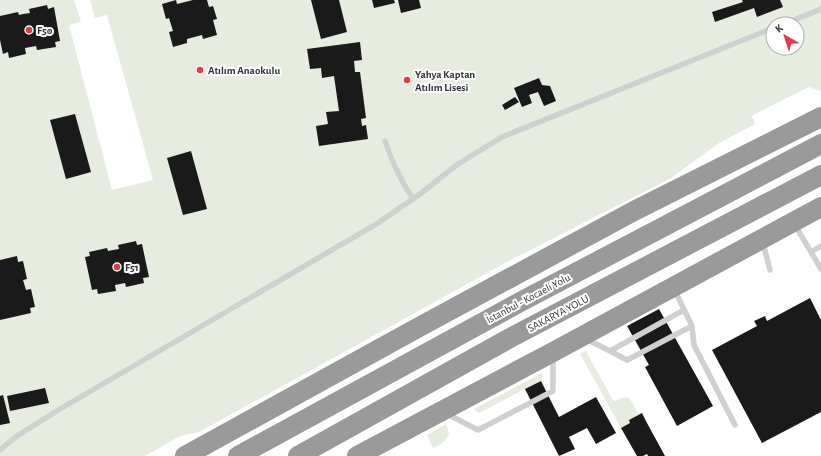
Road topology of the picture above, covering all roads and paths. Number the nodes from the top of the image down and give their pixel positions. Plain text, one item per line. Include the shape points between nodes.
1 (821, 9) edge
2 (804, 16) edge
3 (765, 31) edge
4 (821, 117) edge
5 (385, 141) dead end
6 (821, 144) edge
7 (821, 176) edge
8 (754, 179) junction
9 (413, 199) junction
10 (821, 208) edge
11 (794, 223) junction
12 (763, 240) junction
13 (821, 246) edge
14 (811, 252) junction
15 (821, 269) edge
16 (770, 270) dead end
17 (673, 287) junction
18 (478, 295) junction
19 (684, 310) junction
20 (692, 326) junction
21 (581, 337) junction
22 (610, 351) junction
23 (553, 352) junction
24 (394, 402) junction
25 (441, 411) junction
26 (735, 425) dead end
27 (0, 450) edge
28 (185, 456) edge
29 (238, 456) edge
30 (298, 456) edge
31 (318, 456) edge
32 (358, 456) edge

1 - 2 lane
3 - 9 lane via 502,138 458,164
4 - 18 highway via 634,211
5 - 9 lane via 390,158
6 - 8 highway, İstanbul - Kocaeli Yolu
7 - 24 highway, SAKARYA YOLU via 510,338
8 - 18 highway
8 - 29 highway, İstanbul - Kocaeli Yolu via 522,301
9 - 27 lane via 372,227 23,432
10 - 11 highway
11 - 12 highway
11 - 14 lane
12 - 16 lane
12 - 17 highway
13 - 14 lane
14 - 15 lane
17 - 19 lane
17 - 21 highway
18 - 28 highway
19 - 20 lane
19 - 22 lane
20 - 22 lane via 627,360
20 - 26 lane via 694,345
21 - 22 lane
21 - 23 highway
23 - 25 highway
23 - 25 lane via 553,391 506,416 478,430
24 - 30 highway, SAKARYA YOLU
24 - 31 highway
25 - 32 highway

